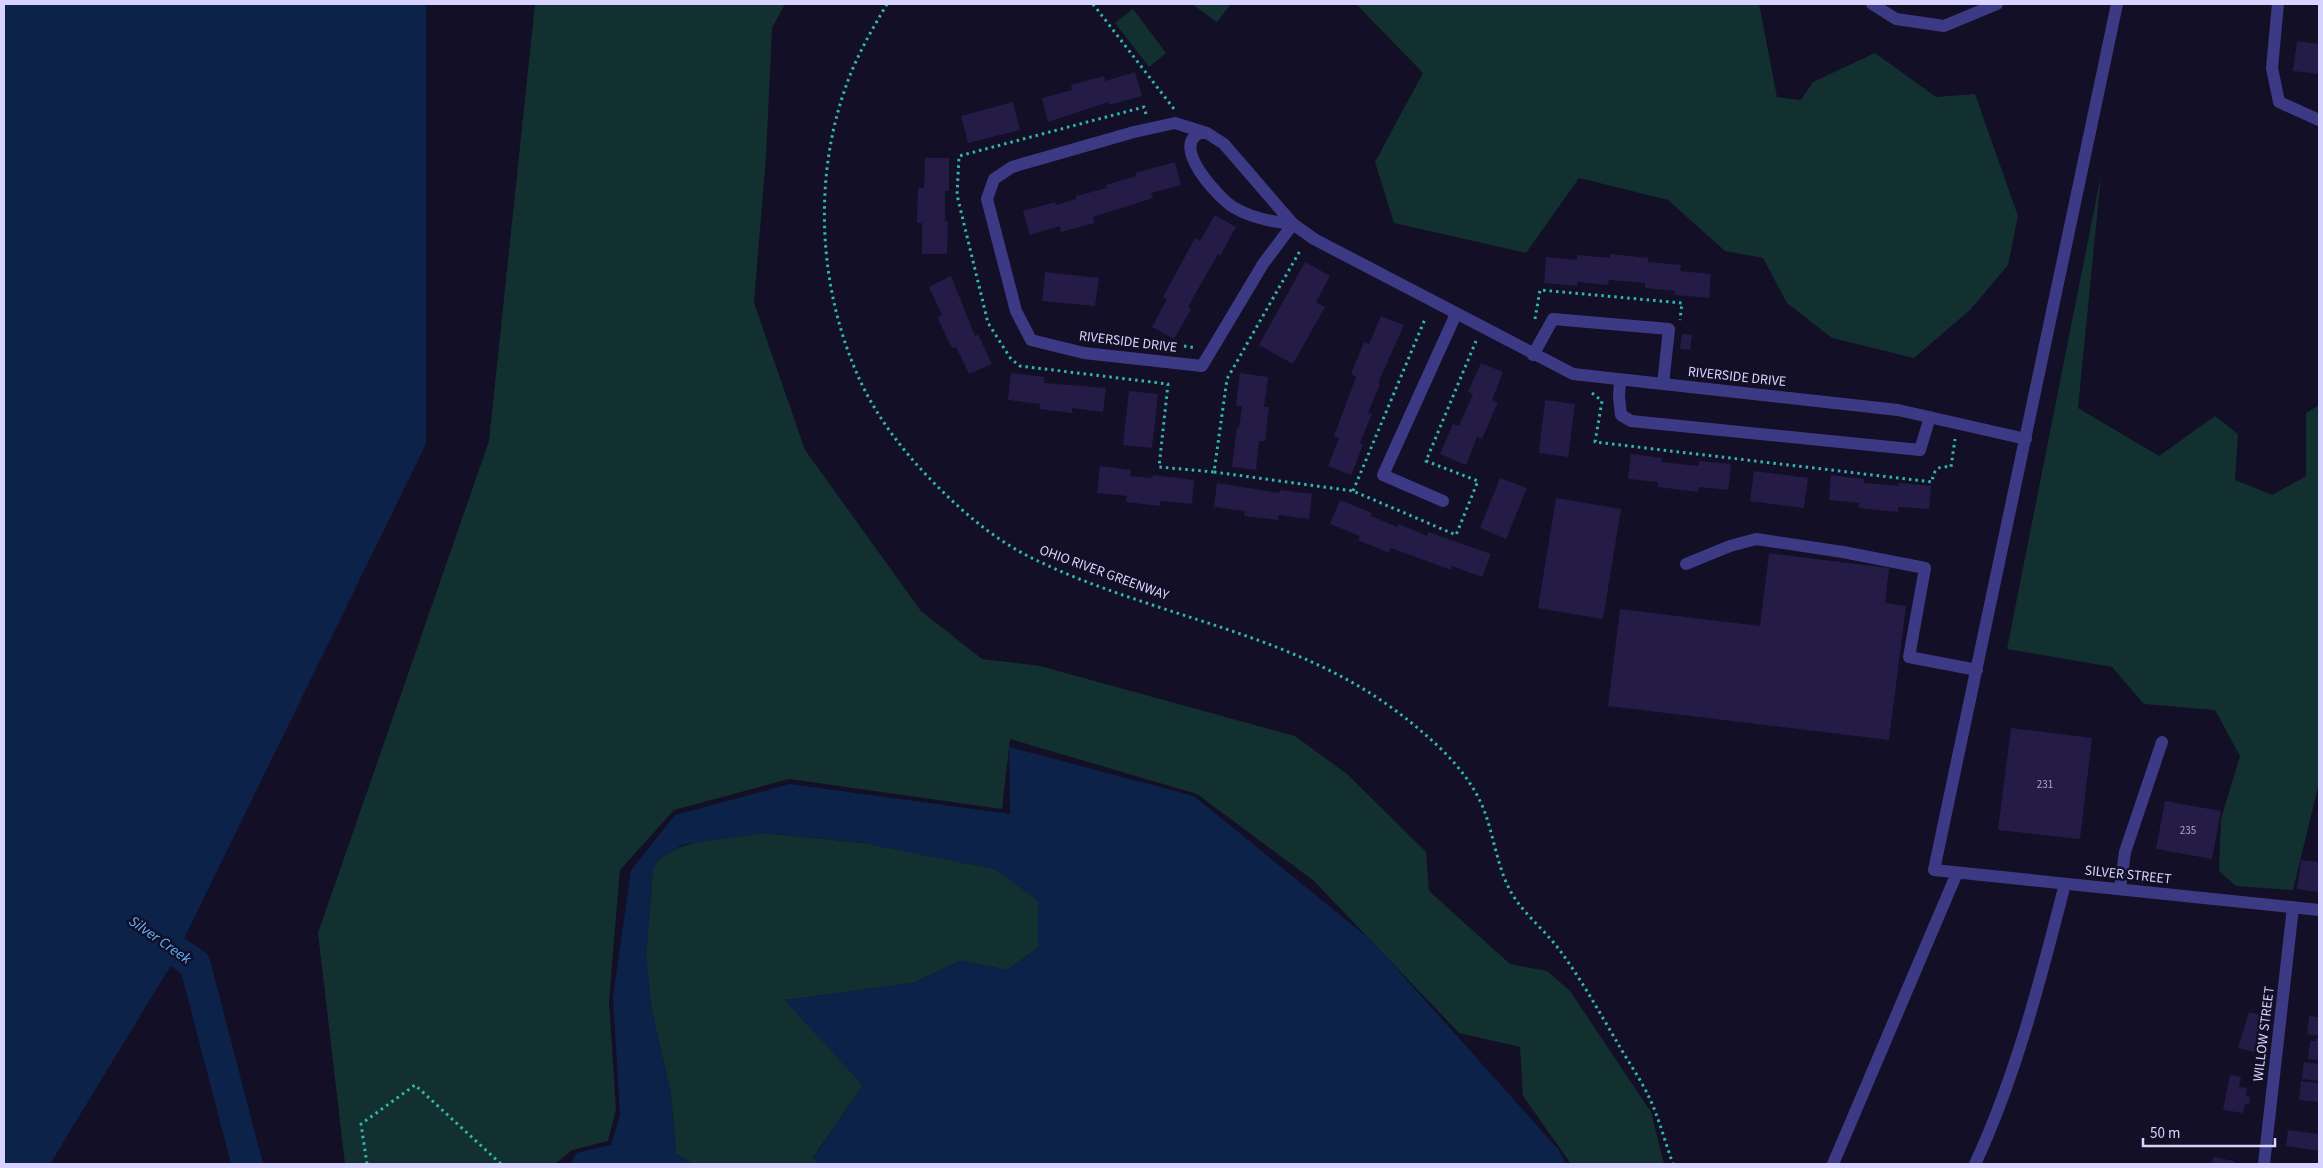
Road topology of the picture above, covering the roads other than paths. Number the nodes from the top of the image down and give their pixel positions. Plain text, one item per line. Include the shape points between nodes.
1 (1872, 4) edge
2 (1997, 4) edge
3 (2116, 4) edge
4 (2278, 4) edge
5 (2319, 120) edge
6 (1208, 133) junction
7 (1293, 224) junction
8 (1456, 314) junction
9 (1533, 354) junction
10 (1620, 380) junction
11 (1663, 384) junction
12 (1930, 417) junction
13 (2026, 439) junction
14 (1443, 501) dead end
15 (1686, 564) dead end
16 (1977, 670) junction
17 (2162, 742) dead end
18 (1957, 873) junction
19 (2065, 884) junction
20 (2120, 890) junction
21 (2294, 907) junction
22 (2319, 910) edge
23 (1834, 1164) edge
24 (1975, 1164) edge
25 (2264, 1164) edge

1 - 2 street via 1896,19 1944,26
3 - 13 street
4 - 5 street via 2272,68 2279,102
6 - 7 street via 1224,144
6 - 7 street via 1194,136 1190,149 1212,189 1246,214
6 - 7 street, RIVERSIDE DRIVE via 1175,124 1134,132 1012,167 994,179 987,199 1016,310 1031,340 1084,353 1202,366 1263,264
7 - 8 street, RIVERSIDE DRIVE
8 - 9 street, RIVERSIDE DRIVE
8 - 14 street via 1382,476
9 - 10 street, RIVERSIDE DRIVE via 1573,374
9 - 11 street via 1553,319 1669,329
10 - 11 street, RIVERSIDE DRIVE
10 - 12 street via 1621,415 1631,421 1920,450
11 - 12 street, RIVERSIDE DRIVE via 1898,410
12 - 13 street, RIVERSIDE DRIVE
13 - 16 street
15 - 16 street via 1756,539 1925,568 1909,657
16 - 18 street, SILVER STREET via 1934,870
17 - 20 street via 2125,852
18 - 19 street, SILVER STREET
18 - 23 street
19 - 20 street, SILVER STREET
19 - 24 street via 2038,989 1989,1133
20 - 21 street, SILVER STREET
21 - 22 street, SILVER STREET
21 - 25 street, WILLOW STREET

